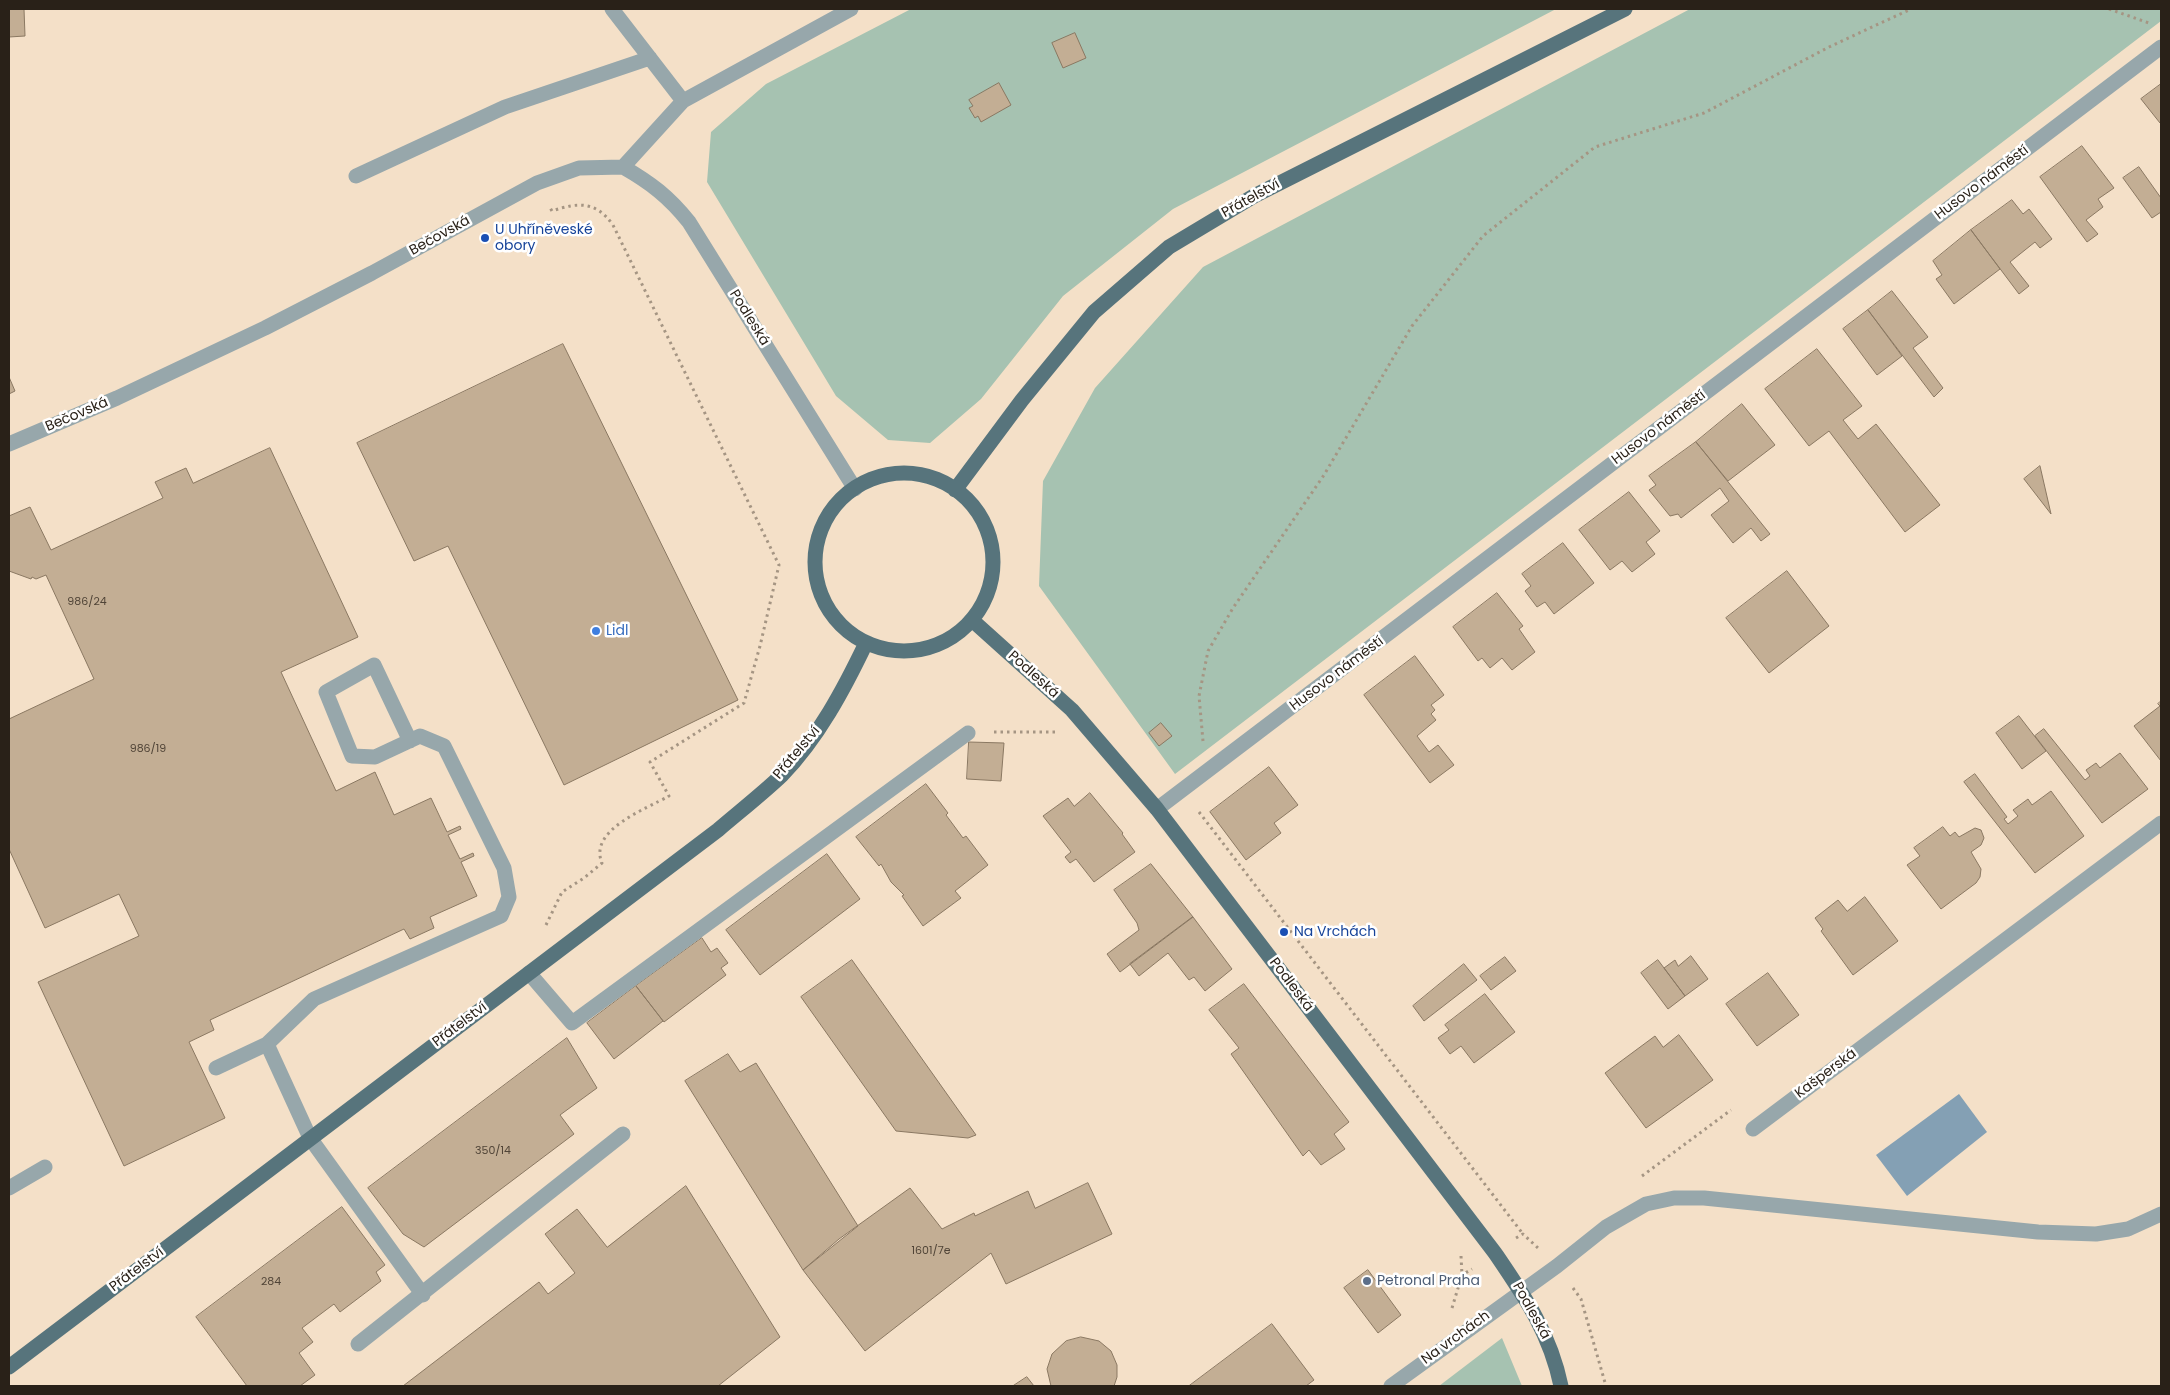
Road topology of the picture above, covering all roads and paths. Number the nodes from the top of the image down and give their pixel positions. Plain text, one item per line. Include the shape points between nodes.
1 (612, 9) edge
2 (851, 9) edge
3 (1625, 9) edge
4 (1911, 9) edge
5 (2109, 9) edge
6 (2152, 25) dead end
7 (2161, 47) edge
8 (650, 58) junction
9 (683, 101) junction
10 (623, 167) junction
11 (356, 176) dead end
12 (545, 199) dead end
13 (9, 444) edge
14 (855, 489) junction
15 (955, 490) junction
16 (972, 620) junction
17 (866, 643) junction
18 (968, 732) joint
19 (1061, 739) dead end
20 (410, 741) junction
21 (1205, 774) junction
22 (1184, 790) junction
23 (1157, 809) junction
24 (2161, 823) edge
25 (539, 930) dead end
26 (529, 973) junction
27 (267, 1044) junction
28 (216, 1068) dead end
29 (1753, 1129) joint
30 (623, 1134) dead end
31 (310, 1138) junction
32 (45, 1167) dead end
33 (1638, 1179) dead end
34 (9, 1188) edge
35 (2161, 1214) edge
36 (1523, 1234) junction
37 (1495, 1253) junction
38 (1557, 1266) junction
39 (1521, 1291) junction
40 (423, 1295) junction
41 (1450, 1314) dead end
42 (358, 1344) dead end
43 (9, 1367) edge
44 (1391, 1386) edge
45 (1561, 1386) edge
46 (1606, 1386) edge

1 - 8 street
2 - 9 street
3 - 15 main road, Přátelství via 1254,196 1169,248 1094,312 1022,400
4 - 21 path via 1704,113 1595,147 1482,236 1412,326 1324,475 1233,608 1208,651 1199,696
5 - 6 path
7 - 21 street, Husovo náměstí
8 - 9 street
8 - 11 street via 505,107
9 - 10 street
10 - 13 street, Bečovská via 579,168 538,183 265,328
10 - 14 street, Podleská via 673,202 689,222
12 - 25 path via 552,211 566,206 588,205 604,212 613,225 779,565 744,703 650,762 669,796 616,825 605,835 599,846 602,863 562,892 546,924
14 - 15 main road via 872,479 894,474 918,474
14 - 17 main road via 835,506 824,526 816,548 816,570 821,593 831,613
15 - 16 main road via 976,510 988,531 993,554 992,578 985,600
16 - 17 main road via 954,636 934,646 911,651 888,650
16 - 23 main road, Podleská via 1072,710
17 - 26 main road, Přátelství via 849,680 820,728 782,774 718,830
18 - 19 path via 1055,732
18 - 26 street via 572,1023
20 - 20 street via 376,757 352,756 326,692 374,665
20 - 27 street via 420,736 444,746 504,868 509,897 501,916 314,999
21 - 22 street, Husovo náměstí
22 - 23 street, Husovo náměstí
22 - 36 path
23 - 37 main road, Podleská
24 - 29 street, Kašperská
26 - 31 main road, Přátelství
27 - 28 street
27 - 31 street
29 - 33 path via 1737,1107
30 - 40 street
31 - 40 street
31 - 43 main road, Přátelství
32 - 34 street
35 - 38 street via 2128,1229 2096,1234 2038,1232 1704,1198 1674,1198 1646,1204 1606,1227
36 - 37 path
36 - 38 path
37 - 39 main road, Podleská
37 - 41 path via 1462,1275
38 - 39 street
38 - 46 path via 1581,1299
39 - 44 street, Na vrchách
39 - 45 main road, Podleská via 1542,1328 1557,1365
40 - 42 street

